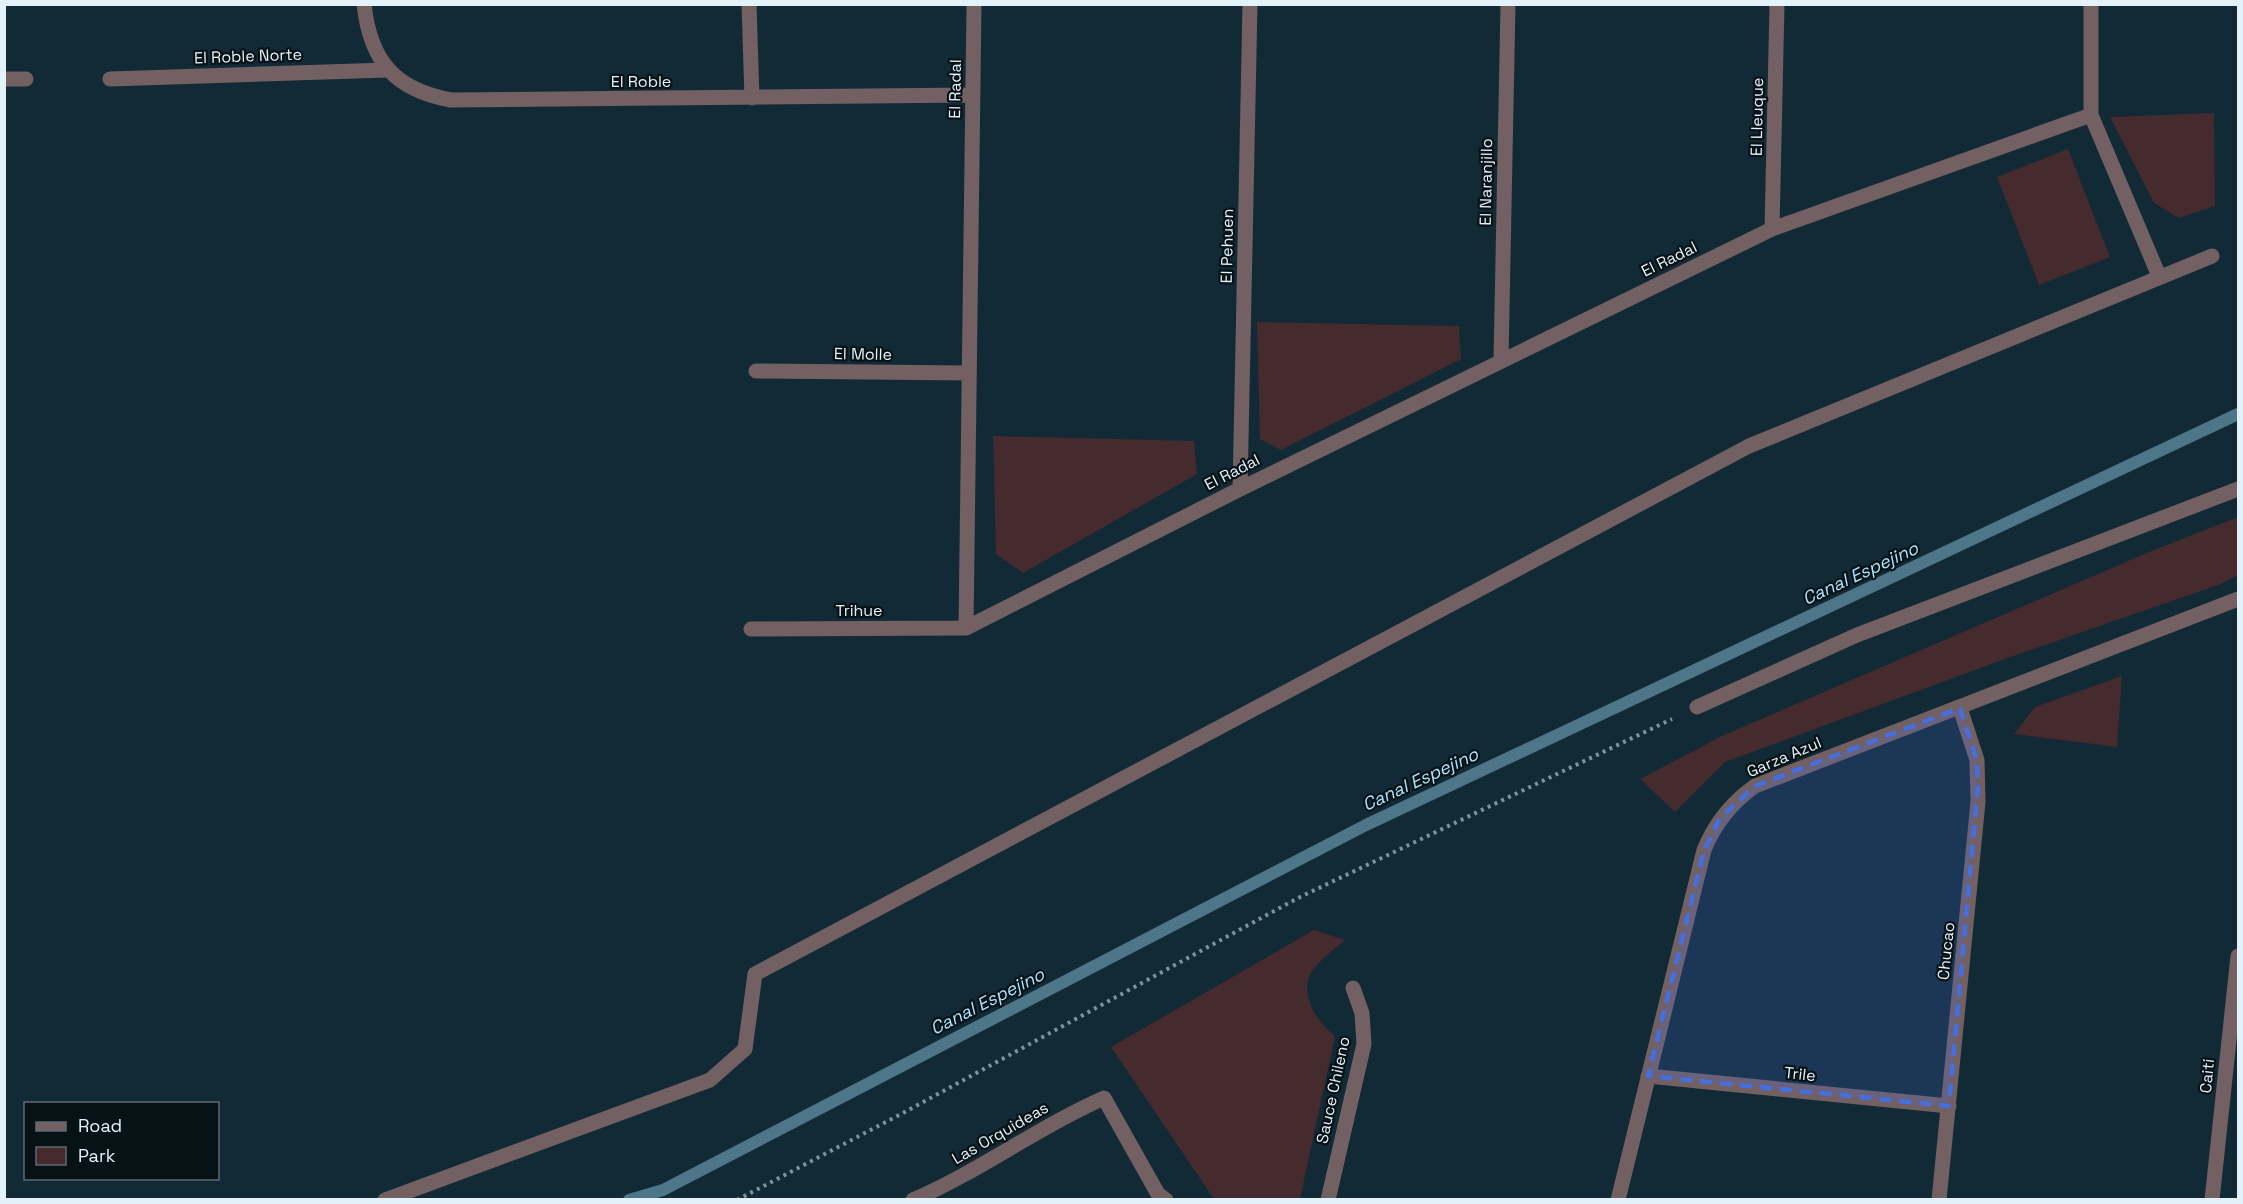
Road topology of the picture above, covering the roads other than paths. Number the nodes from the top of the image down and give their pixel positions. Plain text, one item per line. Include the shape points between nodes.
1 (363, 4) edge
2 (748, 4) edge
3 (974, 4) edge
4 (1251, 4) edge
5 (1508, 4) edge
6 (1777, 4) edge
7 (2091, 4) edge
8 (388, 70) junction
9 (4, 79) edge
10 (26, 79) dead end
11 (110, 79) dead end
12 (973, 95) junction
13 (752, 98) junction
14 (2091, 115) junction
15 (1772, 230) junction
16 (2212, 256) dead end
17 (2159, 276) junction
18 (1501, 360) junction
19 (756, 371) dead end
20 (969, 373) junction
21 (1240, 489) junction
22 (2238, 489) edge
23 (2238, 598) edge
24 (966, 628) junction
25 (751, 629) dead end
26 (1697, 707) road end
27 (1960, 708) junction
28 (2238, 956) edge
29 (1353, 988) dead end
30 (1648, 1077) junction
31 (1949, 1106) junction
32 (385, 1200) edge
33 (914, 1200) edge
34 (1166, 1200) edge
35 (1328, 1200) edge
36 (1618, 1200) edge
37 (1939, 1200) edge
38 (2212, 1200) edge

1 - 8 street, El Roble via 370,41
2 - 13 street
3 - 12 street, El Radal
4 - 21 street, El Pehuen
5 - 18 street, El Naranjillo
6 - 15 street, El Lleuque
7 - 14 street
8 - 11 street, El Roble Norte
8 - 13 street, El Roble via 427,96 451,100
9 - 10 street
12 - 13 street, El Roble
12 - 20 street, El Radal
14 - 15 street, El Radal
14 - 17 street
15 - 18 street, El Radal
16 - 17 street
17 - 32 street via 1749,446 755,974 745,1049 710,1080
18 - 21 street, El Radal
19 - 20 street, El Molle
20 - 24 street, El Radal
21 - 24 street, El Radal
22 - 26 street via 1857,635
23 - 27 street, Garza Azul
24 - 25 street, Trihue
27 - 30 street, Garza Azul via 1755,786 1731,805 1704,850
27 - 31 street, Chucao via 1977,760 1978,786
28 - 38 street, Caiti
29 - 35 street, Sauce Chileno via 1362,1013 1364,1044
30 - 31 street, Trile
30 - 36 street, Garza Azul
31 - 37 street, Chucao
33 - 34 street, Las Orquideas via 1104,1098 1158,1194

